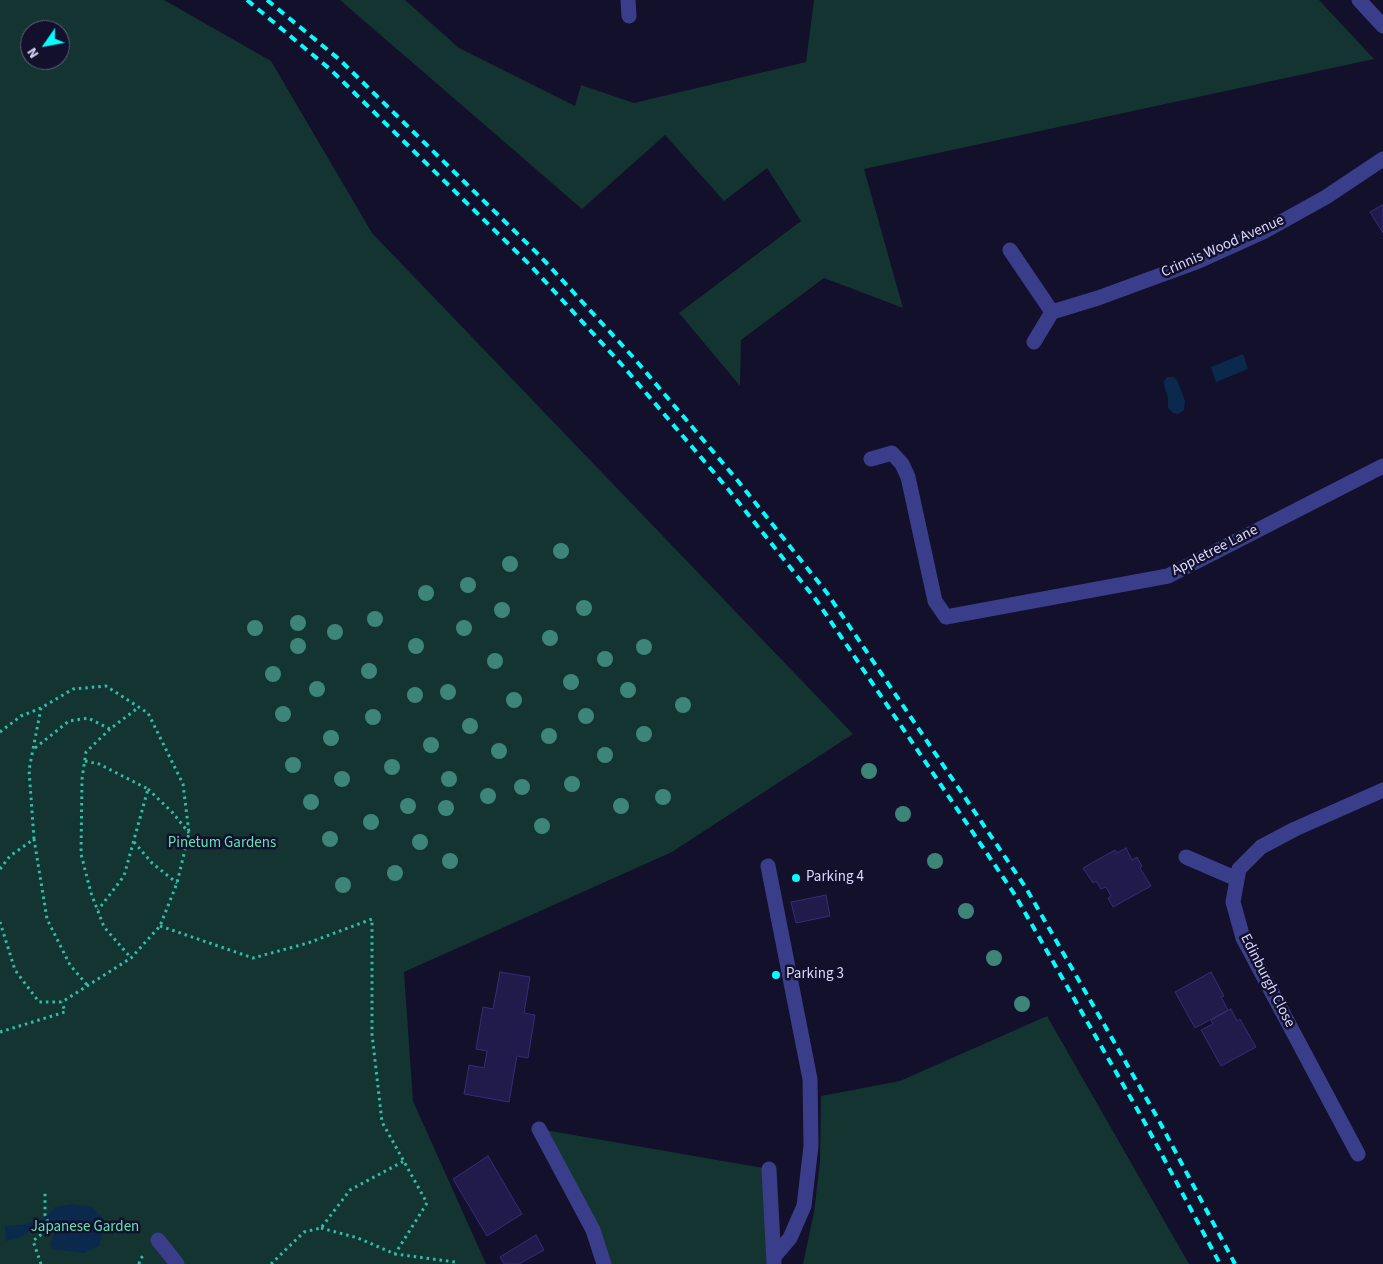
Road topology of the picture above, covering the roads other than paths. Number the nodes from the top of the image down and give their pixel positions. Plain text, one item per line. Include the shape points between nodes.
1 (628, 0) edge
2 (1358, 0) edge
3 (628, 16) dead end
4 (1383, 26) edge
5 (1383, 159) edge
6 (1010, 250) dead end
7 (1052, 312) junction
8 (1034, 342) dead end
9 (871, 459) dead end
10 (1383, 466) edge
11 (1383, 790) edge
12 (1186, 857) dead end
13 (768, 866) dead end
14 (1237, 878) junction
15 (539, 1129) dead end
16 (1358, 1154) dead end
17 (770, 1169) dead end
18 (158, 1240) dead end
19 (774, 1260) edge
20 (177, 1264) edge
21 (604, 1264) edge

1 - 3 street
2 - 4 street
5 - 7 street, Crinnis Wood Avenue via 1326,197 1263,232 1198,261
6 - 7 street
7 - 8 street
9 - 10 street, Appletree Lane via 892,452 902,464 908,477 935,601 946,617 1168,576
11 - 14 street, Edinburgh Close via 1261,847 1239,869
12 - 14 street
13 - 19 street via 810,1079 811,1146 804,1206 790,1238
14 - 16 street, Edinburgh Close via 1233,902 1243,938
15 - 21 street via 593,1230
17 - 19 street
18 - 20 street

